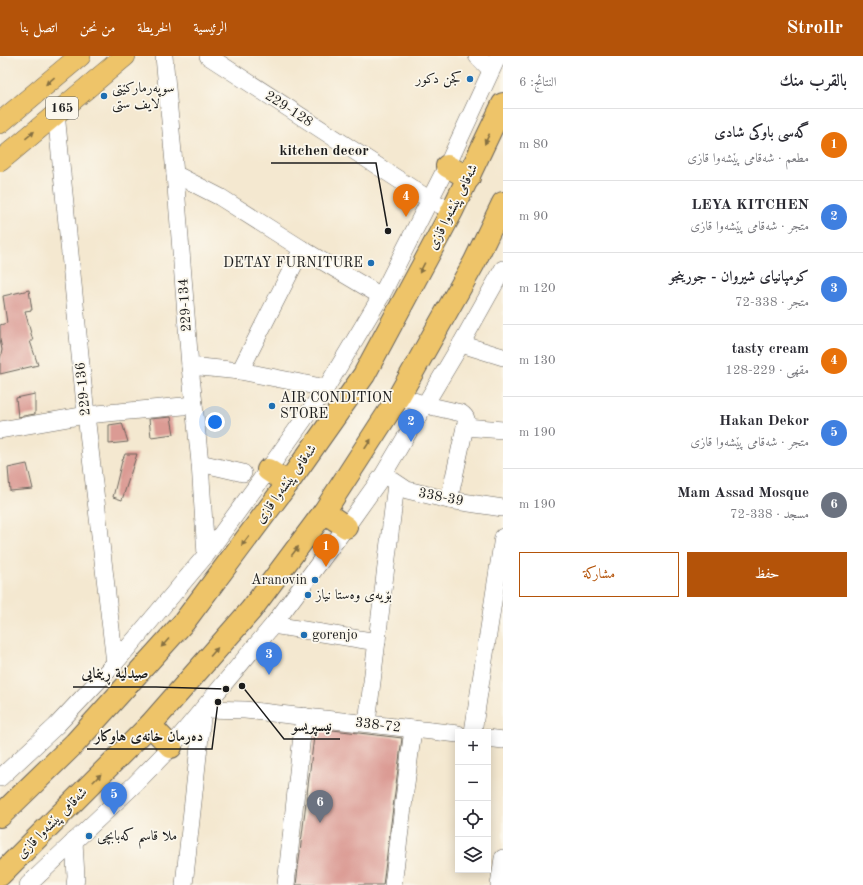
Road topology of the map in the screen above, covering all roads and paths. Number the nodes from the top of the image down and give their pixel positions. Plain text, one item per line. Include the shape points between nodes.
1 (80, 56) edge
2 (125, 56) edge
3 (164, 56) edge
4 (208, 56) edge
5 (477, 56) edge
6 (495, 63) edge
7 (503, 104) edge
8 (56, 113) junction
9 (0, 123) edge
10 (0, 160) edge
11 (447, 166) junction
12 (175, 174) junction
13 (469, 178) junction
14 (430, 200) junction
15 (452, 212) junction
16 (501, 213) edge
17 (302, 249) junction
18 (503, 269) edge
19 (381, 296) junction
20 (461, 344) junction
21 (503, 357) edge
22 (190, 366) junction
23 (240, 371) junction
24 (326, 388) junction
25 (399, 396) junction
26 (194, 405) junction
27 (426, 405) junction
28 (86, 415) junction
29 (465, 427) junction
30 (0, 430) edge
31 (503, 430) edge
32 (200, 463) junction
33 (268, 470) junction
34 (243, 473) dead end
35 (390, 479) junction
36 (288, 483) junction
37 (449, 500) junction
38 (503, 508) edge
39 (324, 512) junction
40 (346, 527) junction
41 (503, 537) edge
42 (206, 555) junction
43 (498, 612) edge
44 (273, 625) junction
45 (377, 642) junction
46 (115, 664) junction
47 (203, 709) junction
48 (304, 716) junction
49 (367, 723) junction
50 (150, 725) junction
51 (413, 729) junction
52 (474, 729) edge
53 (455, 734) edge
54 (491, 738) edge
55 (503, 740) edge
56 (171, 747) junction
57 (0, 778) edge
58 (0, 816) edge
59 (74, 841) junction
60 (503, 858) edge
61 (0, 875) edge
62 (28, 885) edge
63 (75, 885) edge
64 (184, 885) edge
65 (286, 885) edge
66 (393, 885) edge
67 (499, 885) edge

1 -> 9 main road, 165
2 - 8 main road, 165
3 - 12 street, 229-134
4 - 14 street, 229-128
5 - 6 street
6 - 11 street
7 -> 13 highway, شەقامی پێشەوا قازی
10 -> 8 main road, 165
8 - 28 street, 229-136
11 - 13 highway
11 - 14 street
12 - 17 street via 220,197
12 - 22 street, 229-134
13 - 15 highway, شەقامی پێشەوا قازی
14 - 15 street, 229-128
14 - 19 street
15 -> 36 highway, شەقامی پێشەوا قازی via 364,376
16 - 25 highway, شەقامی پێشەوا قازی
17 - 19 street
17 - 23 street
18 - 20 street
19 - 24 street
20 - 21 street
20 - 27 street
22 - 23 street
22 - 26 street, 229-134
23 - 24 street
24 - 33 street
25 - 27 street
39 -> 25 highway, شەقامی پێشەوا قازی
26 - 28 street
26 - 32 street, 229-134
27 - 29 street via 461,413 465,416
27 - 35 street
28 - 30 street
28 - 46 street, 229-136
29 - 31 street
29 - 37 street
32 - 34 street
32 - 42 street, 229-134
33 - 36 highway
33 - 42 street
35 - 37 street, 338-39 via 407,490
35 - 40 street
35 - 45 street
36 -> 58 highway, شەقامی پێشەوا قازی via 184,622 75,743
37 - 38 street, 338-39
39 - 40 highway
50 -> 39 highway, شەقامی پێشەوا قازی via 251,610
40 - 44 street
41 - 43 street
42 - 46 street
43 - 52 street
44 - 45 street
44 - 47 street
45 - 49 street
46 - 57 street via 56,726
47 - 48 street, 338-72
47 - 56 street
47 - 64 street
48 - 49 street, 338-72
48 - 65 street
49 - 51 street, 338-72
50 - 56 highway
61 -> 50 highway, شەقامی پێشەوا قازی
51 - 53 street, 338-72
51 - 66 street
54 - 55 street
56 - 59 street
59 - 62 street
59 - 63 street
60 - 67 street

